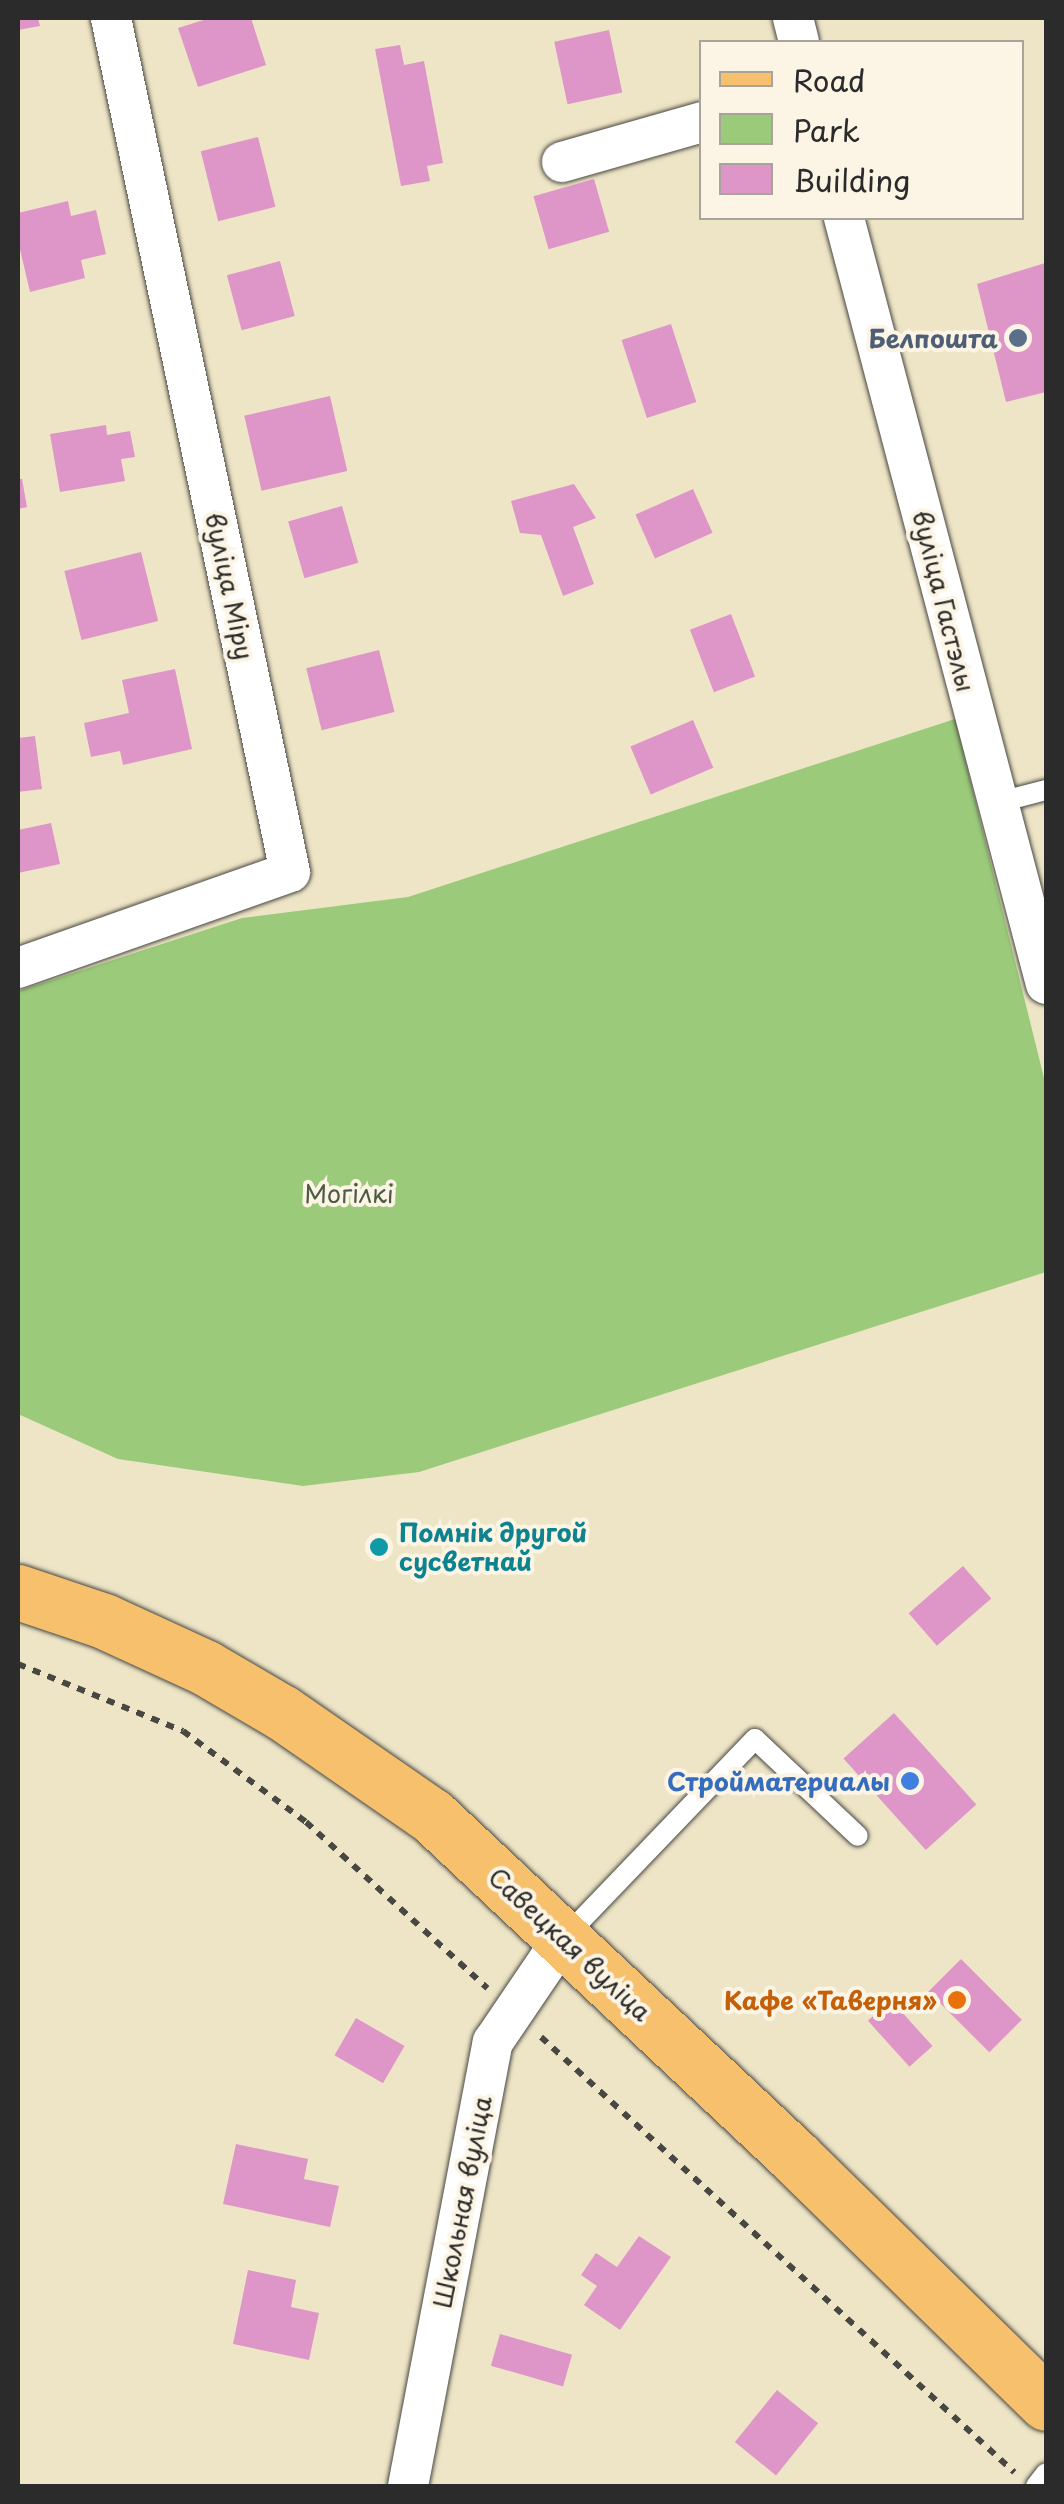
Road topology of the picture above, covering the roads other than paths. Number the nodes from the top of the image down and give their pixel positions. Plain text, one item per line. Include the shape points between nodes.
1 (111, 18) edge
2 (699, 123) edge
3 (562, 162) dead end
4 (845, 220) edge
5 (1046, 790) edge
6 (996, 803) junction
7 (18, 968) edge
8 (1046, 984) edge
9 (18, 1592) edge
10 (858, 1836) dead end
11 (564, 1937) junction
12 (1046, 2404) edge
13 (1046, 2472) edge
14 (408, 2486) edge
15 (1036, 2486) edge

1 - 7 street, вуліца Міру via 290,872
2 - 3 street
4 - 6 street, вуліца Гастэлы
5 - 6 lane
6 - 8 street, вуліца Гастэлы
9 - 11 main road, Савецкая вуліца via 104,1621 206,1668 283,1714 432,1816
10 - 11 lane via 755,1739
11 - 12 main road, Савецкая вуліца
11 - 14 street, Школьная вуліца via 493,2042
13 - 15 lane

